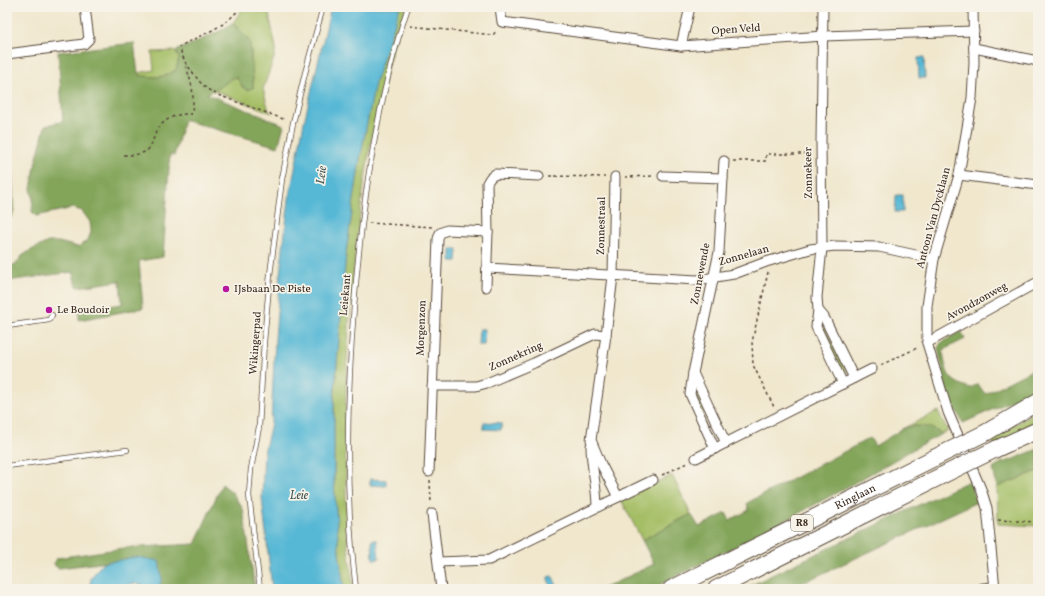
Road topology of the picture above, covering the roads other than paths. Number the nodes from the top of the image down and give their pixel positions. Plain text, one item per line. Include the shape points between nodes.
1 (85, 7) edge
2 (323, 7) edge
3 (408, 7) edge
4 (500, 7) edge
5 (690, 7) edge
6 (823, 7) edge
7 (973, 7) edge
8 (974, 31) junction
9 (823, 36) junction
10 (681, 46) junction
11 (974, 48) junction
12 (7, 54) edge
13 (1038, 61) edge
14 (724, 161) road end
15 (958, 175) junction
16 (539, 176) road end
17 (663, 176) road end
18 (615, 177) road end
19 (723, 178) junction
20 (1038, 185) edge
21 (488, 232) junction
22 (822, 248) junction
23 (934, 259) junction
24 (487, 268) junction
25 (613, 276) junction
26 (713, 277) junction
27 (1038, 282) edge
28 (486, 287) dead end
29 (818, 310) junction
30 (52, 316) dead end
31 (7, 326) edge
32 (606, 335) junction
33 (927, 343) junction
34 (872, 369) road end
35 (693, 373) junction
36 (854, 378) junction
37 (843, 384) junction
38 (432, 386) junction
39 (1038, 402) edge
40 (1038, 406) edge
41 (1038, 429) edge
42 (988, 432) junction
43 (591, 440) junction
44 (727, 443) junction
45 (715, 449) junction
46 (127, 450) dead end
47 (696, 458) road end
48 (7, 466) edge
49 (429, 472) road end
50 (653, 480) road end
51 (618, 497) junction
52 (597, 507) junction
53 (432, 514) road end
54 (438, 562) junction
55 (994, 588) edge
56 (260, 589) edge
57 (356, 589) edge
58 (442, 589) edge
59 (671, 589) edge
60 (716, 589) edge
61 (980, 589) edge

1 - 12 street via 89,39 84,44
2 - 56 lane, Wikingerpad via 293,123 274,234 259,427 249,495
3 - 57 lane, Leiekant via 391,64 369,169 350,349 347,428 350,520
4 - 10 street, Open Veld via 502,22
5 - 10 street
6 - 9 street, Zonnekeer
7 - 8 street, Antoon Van Dycklaan
8 - 9 street, Open Veld
8 - 11 street, Antoon Van Dycklaan
9 - 10 street, Open Veld
9 - 22 street, Zonnekeer
11 - 13 street
11 - 15 street, Antoon Van Dycklaan via 972,98
14 - 19 street, Zonnewende
15 - 20 street
15 - 23 street, Antoon Van Dycklaan
16 - 21 street via 495,174 490,178 487,183
17 - 19 street
18 - 25 street, Zonnestraal
19 - 26 street, Zonnewende via 718,252
21 - 24 street
21 - 38 street, Morgenzon via 447,230 440,233
22 - 23 street, Zonnelaan via 879,247
22 - 26 street, Zonnelaan via 810,249 734,274
22 - 29 street, Zonnekeer
23 - 33 street, Antoon Van Dycklaan via 927,306
24 - 25 street, Zonnelaan
24 - 28 street
25 - 26 street, Zonnelaan via 697,280
25 - 32 street
26 - 35 street, Zonnewende
27 - 33 street, Avondzonweg
29 - 36 street via 824,317
29 - 37 street, Zonnekeer via 816,327
30 - 31 lane via 49,320
32 - 38 street, Zonnekring via 595,334 487,383 476,386
32 - 43 street
33 - 55 street, Antoon Van Dycklaan via 948,412 987,508
34 - 36 street
35 - 44 street
35 - 45 street, Zonnewende via 690,394
36 - 37 street
37 - 44 street
38 - 49 street, Morgenzon
39 - 42 highway, Ringlaan / R8
40 - 42 lane
41 - 60 highway, Ringlaan / R8, bridge
42 - 59 highway, Ringlaan / R8, bridge
43 - 51 street
43 - 52 street
44 - 45 street
45 - 47 street
46 - 48 lane
50 - 51 street
51 - 52 street
52 - 54 street via 489,560
53 - 54 street
54 - 58 street
55 - 61 street

